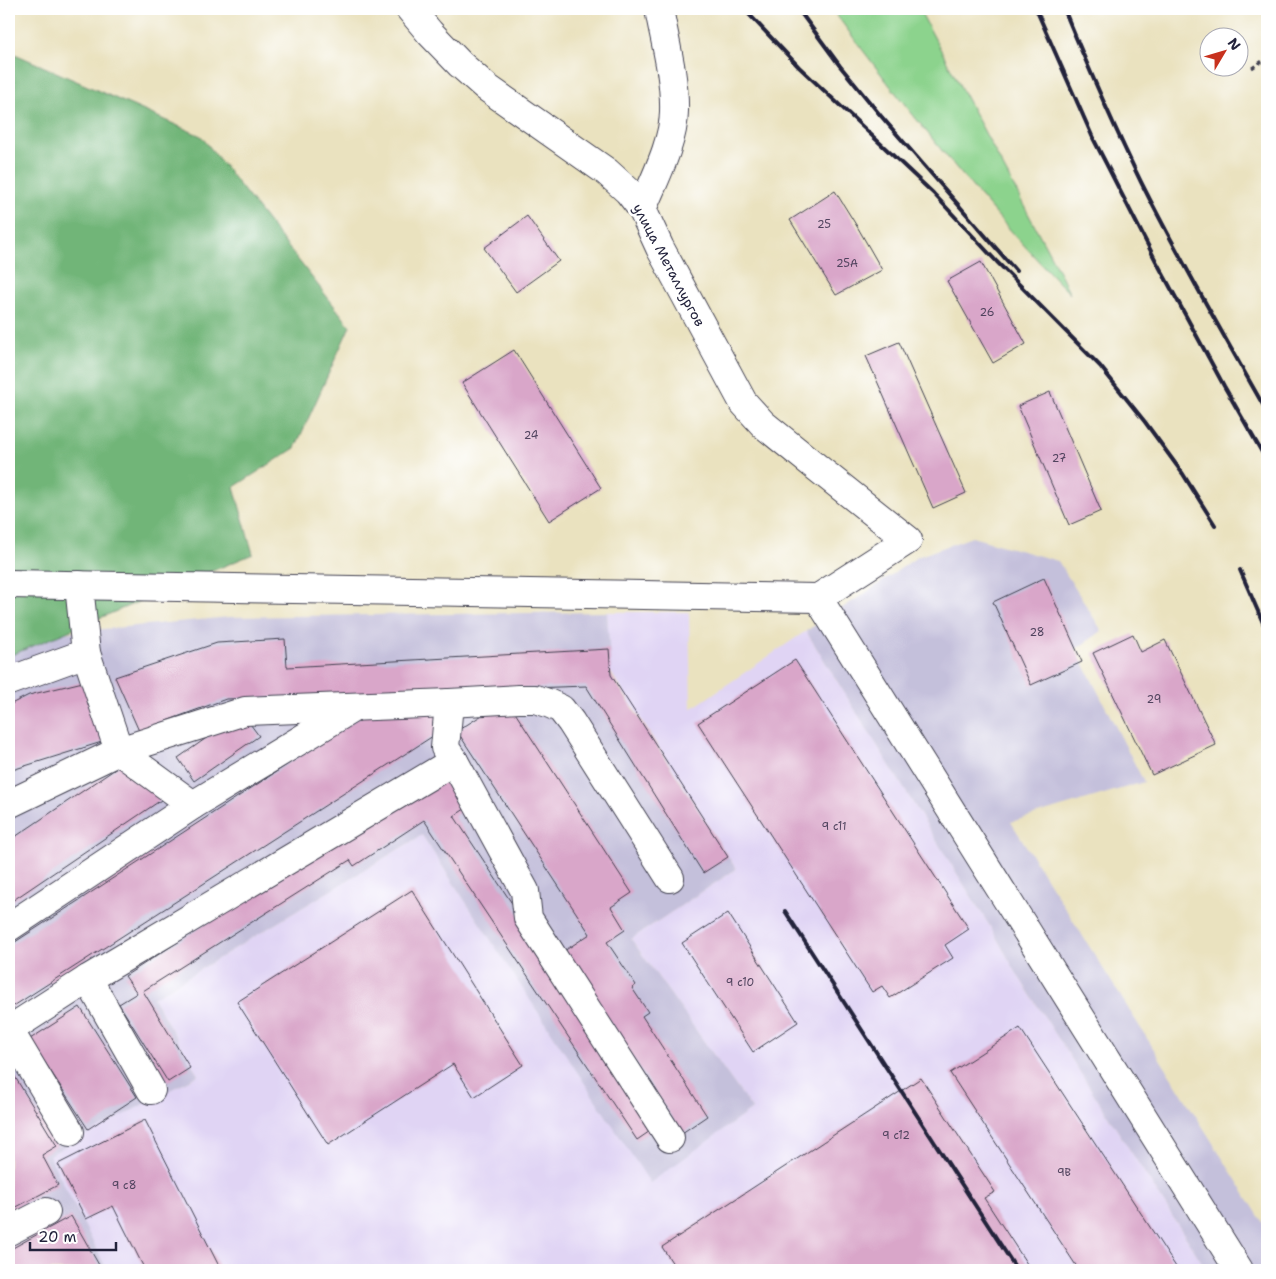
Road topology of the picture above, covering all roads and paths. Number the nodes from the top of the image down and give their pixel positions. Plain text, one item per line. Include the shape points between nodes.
1 (410, 9) edge
2 (659, 9) edge
3 (1267, 58) edge
4 (1252, 68) dead end
5 (642, 209) junction
6 (9, 584) edge
7 (79, 586) junction
8 (818, 598) junction
9 (86, 653) junction
10 (9, 681) edge
11 (449, 703) junction
12 (356, 706) junction
13 (119, 751) junction
14 (454, 761) junction
15 (9, 804) edge
16 (193, 805) junction
17 (670, 878) dead end
18 (9, 927) edge
19 (88, 979) junction
20 (9, 1030) edge
21 (151, 1090) dead end
22 (70, 1132) dead end
23 (670, 1138) dead end
24 (46, 1212) dead end
25 (9, 1231) edge
26 (1239, 1270) edge

1 - 5 street, улица Металлургов via 460,64 486,87 607,172
2 - 5 street via 672,77 674,112 670,140
3 - 4 path
5 - 8 street, улица Металлургов via 742,402 764,424 908,540
6 - 7 street
7 - 8 street
7 - 9 street
8 - 26 street
9 - 10 street
9 - 13 street
11 - 12 street
11 - 14 street via 446,748
11 - 17 street via 535,699 560,710 571,722
12 - 13 street via 245,711
12 - 16 street
13 - 15 street
13 - 16 street
14 - 19 street
14 - 23 street via 525,891 528,918
16 - 18 street
19 - 20 street
19 - 21 street
20 - 22 street
24 - 25 street

